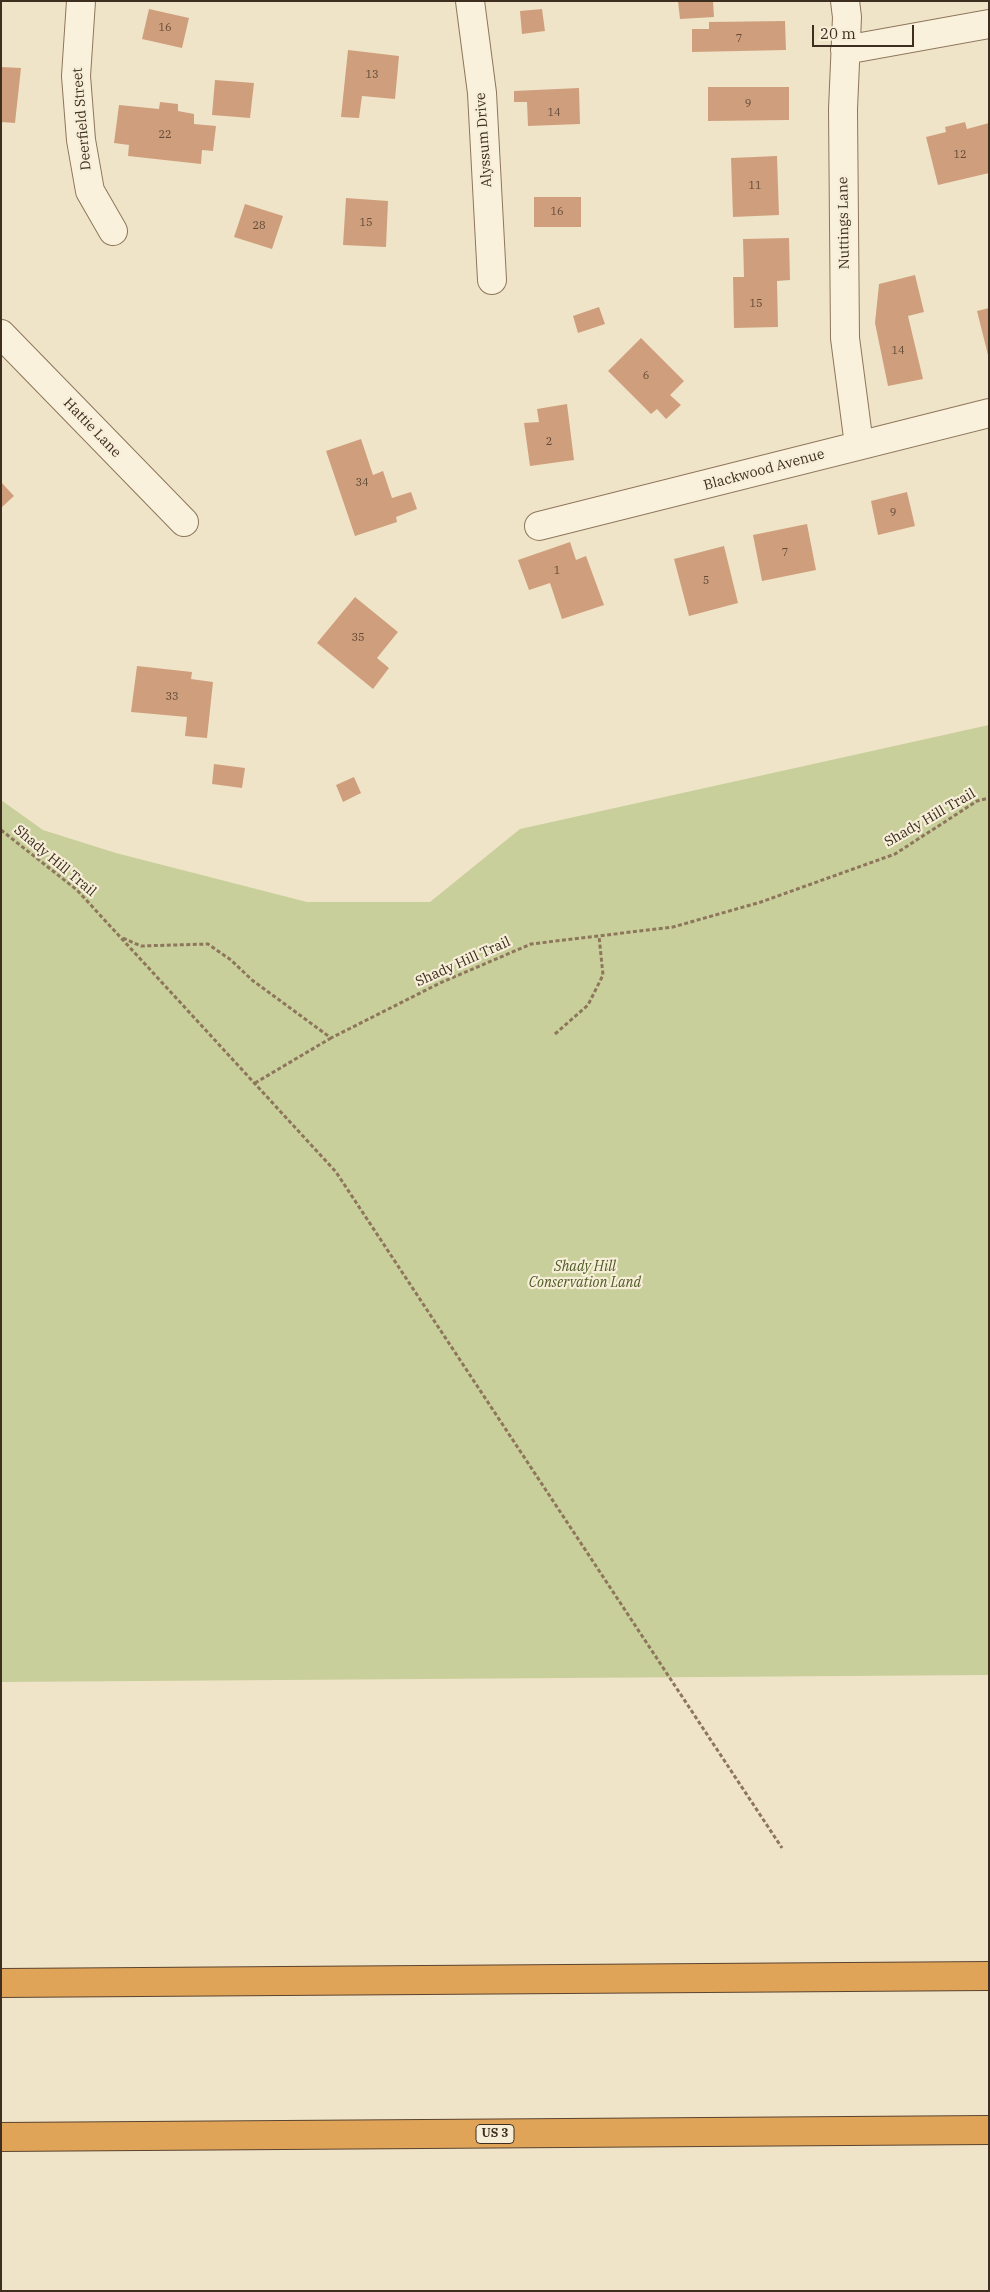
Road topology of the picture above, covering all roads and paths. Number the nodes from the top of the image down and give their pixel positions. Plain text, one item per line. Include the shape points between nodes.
1 (81, 1) edge
2 (470, 1) edge
3 (846, 1) edge
4 (989, 24) edge
5 (846, 50) junction
6 (113, 231) dead end
7 (492, 280) dead end
8 (1, 334) edge
9 (989, 413) edge
10 (859, 445) junction
11 (184, 522) dead end
12 (539, 526) dead end
13 (989, 798) edge
14 (1, 830) edge
15 (599, 936) junction
16 (120, 937) junction
17 (555, 1034) dead end
18 (331, 1038) junction
19 (255, 1084) junction
20 (782, 1848) dead end
21 (989, 1976) edge
22 (1, 1983) edge
23 (989, 2130) edge
24 (1, 2137) edge

1 - 6 street, Deerfield Street via 76,76 81,140 90,190
2 - 7 street, Alyssum Drive via 482,93
3 - 5 street, Nuttings Lane
4 - 5 street
5 - 10 street, Nuttings Lane via 843,109 845,338
8 - 11 street, Hattie Lane
9 - 10 street, Blackwood Avenue
10 - 12 street, Blackwood Avenue
13 - 15 path, Shady Hill Trail via 976,801 895,854 761,902 673,926
14 - 16 path, Shady Hill Trail via 77,890
15 - 17 path via 603,974 588,1005
15 - 18 path, Shady Hill Trail via 531,944 440,983
16 - 18 path, Shady Hill Trail via 141,946 208,944
16 - 19 path
18 - 19 path
19 - 20 path via 336,1172
21 - 22 highway
23 - 24 highway, US 3

